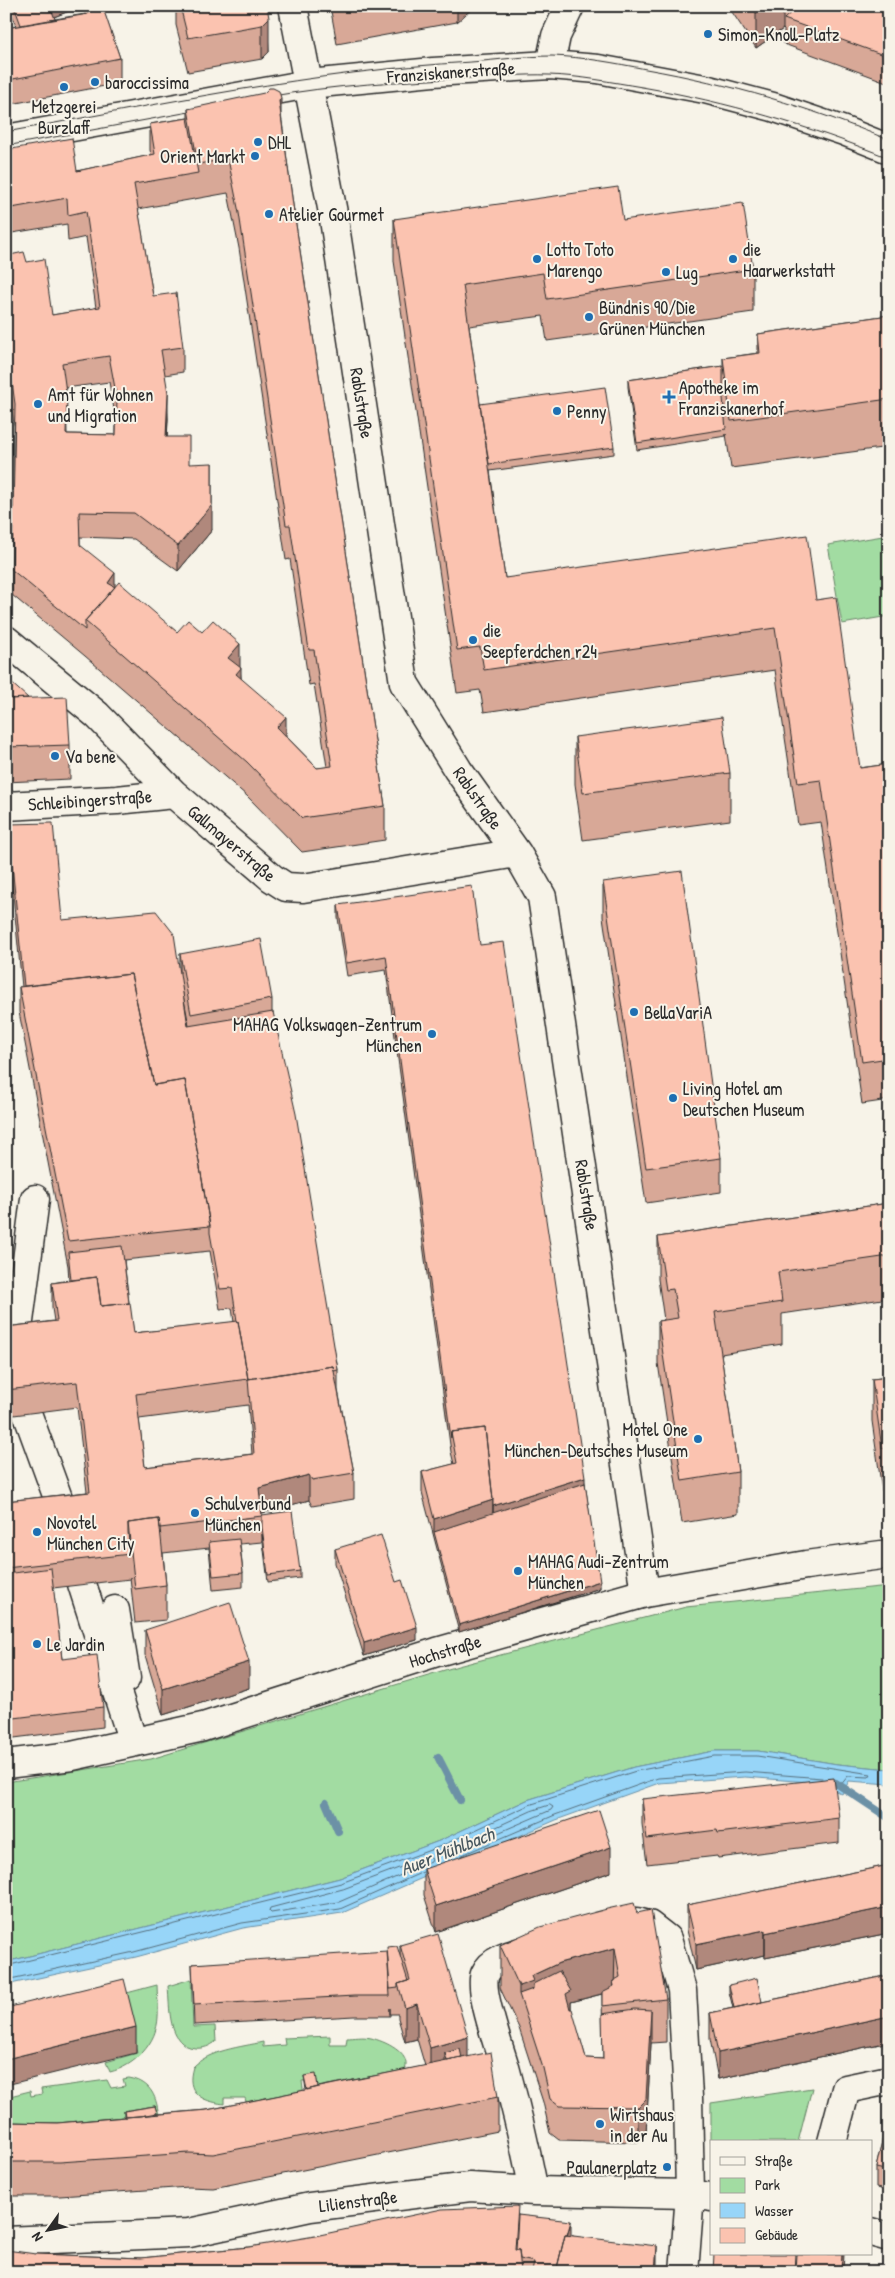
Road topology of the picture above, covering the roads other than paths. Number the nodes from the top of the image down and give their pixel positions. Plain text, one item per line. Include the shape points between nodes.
1 (293, 6) edge
2 (570, 6) edge
3 (550, 65) junction
4 (309, 84) junction
5 (6, 139) edge
6 (889, 149) edge
7 (6, 640) edge
8 (174, 794) junction
9 (6, 806) edge
10 (517, 853) junction
11 (35, 1199) dead end
12 (15, 1352) edge
13 (27, 1413) dead end
14 (66, 1520) edge
15 (889, 1554) edge
16 (82, 1584) edge
17 (645, 1593) junction
18 (115, 1610) dead end
19 (133, 1742) junction
20 (6, 1764) edge
21 (592, 1932) edge
22 (554, 1943) edge
23 (889, 2080) edge
24 (833, 2140) edge
25 (534, 2191) junction
26 (700, 2196) edge
27 (872, 2232) edge
28 (889, 2237) edge
29 (6, 2241) edge
30 (684, 2272) edge

1 - 4 street, Rablstraße
2 - 3 street via 556,36
3 - 4 street, Franziskanerstraße
3 - 6 street, Franziskanerstraße via 598,69 705,89 782,110
4 - 5 street, Franziskanerstraße
4 - 10 street, Rablstraße via 333,213 404,683 458,770
7 - 8 street, Gallmayerstraße via 97,715
8 - 9 street, Schleibingerstraße
8 - 10 street, Gallmayerstraße via 286,887 303,888
10 - 17 street, Rablstraße via 542,897
11 - 12 street
13 - 14 street
15 - 17 street, Hochstraße
16 - 19 street
17 - 19 street, Hochstraße via 437,1652 203,1727
18 - 19 street
19 - 20 street, Hochstraße via 72,1756
21 - 26 street via 638,1922 650,1925 666,1939 682,1990 688,2097
22 - 25 street via 499,1960 484,1976 493,2027
23 - 24 street via 846,2089
25 - 26 street, Lilienstraße
25 - 29 street, Lilienstraße via 470,2187 310,2207 189,2233
26 - 30 street
27 - 28 street

